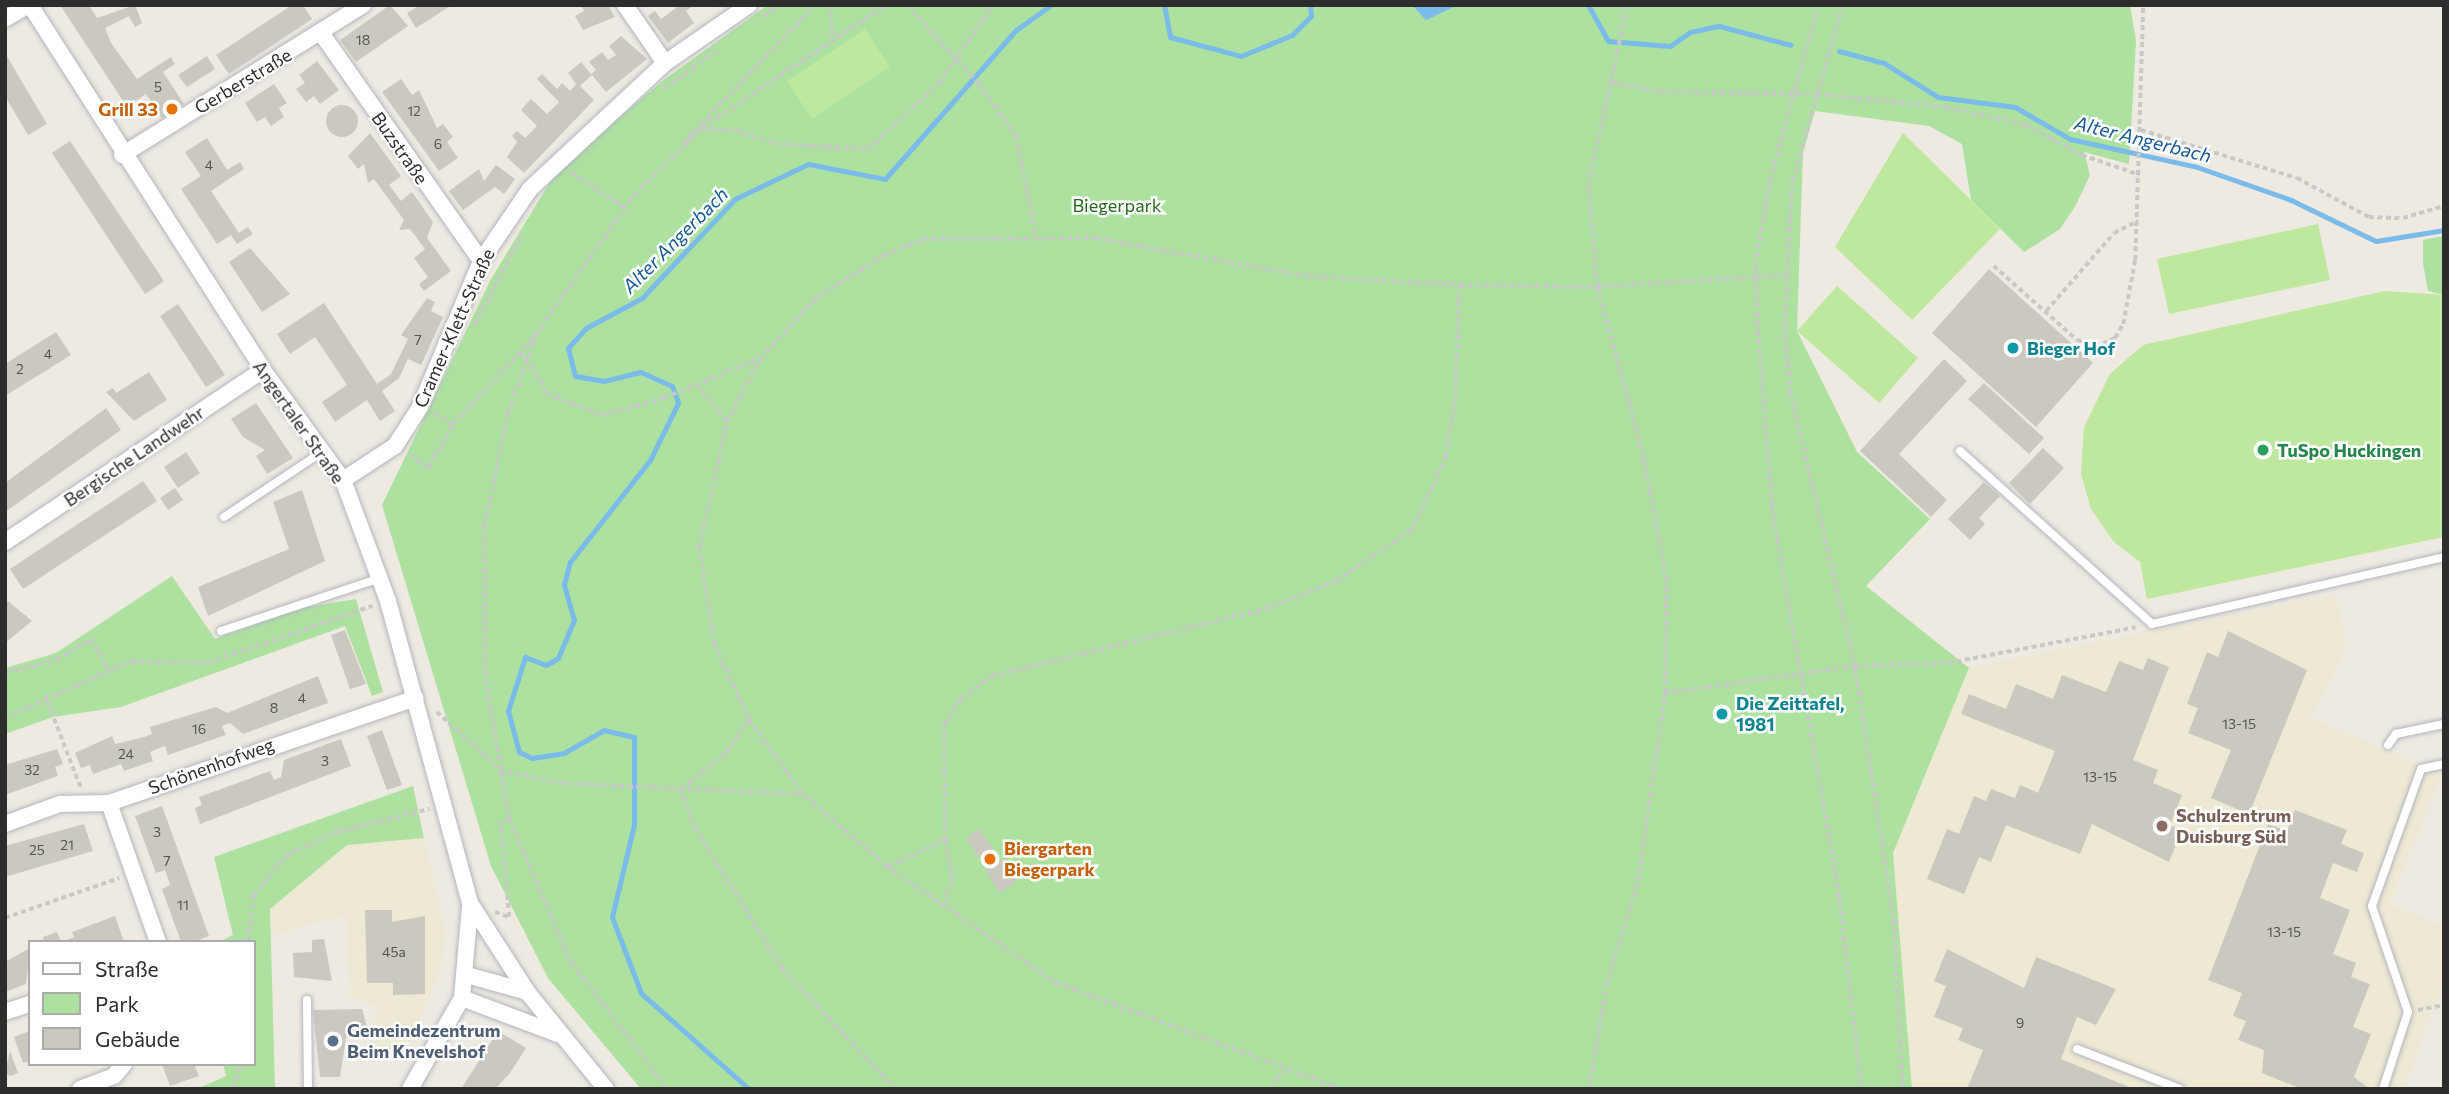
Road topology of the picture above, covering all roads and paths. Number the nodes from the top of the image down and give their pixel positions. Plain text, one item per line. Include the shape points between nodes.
1 (29, 5) edge
2 (625, 5) edge
3 (749, 5) edge
4 (779, 5) edge
5 (815, 5) edge
6 (830, 5) edge
7 (886, 5) edge
8 (907, 5) edge
9 (993, 5) edge
10 (1627, 5) edge
11 (1819, 5) edge
12 (1843, 5) edge
13 (2143, 5) edge
14 (353, 8) edge
15 (5, 19) edge
16 (751, 25) dead end
17 (321, 33) junction
18 (833, 40) junction
19 (721, 47) dead end
20 (952, 58) junction
21 (665, 63) junction
22 (1612, 82) junction
23 (1815, 94) junction
24 (1791, 95) junction
25 (654, 97) dead end
26 (701, 129) junction
27 (2141, 130) junction
28 (680, 148) junction
29 (122, 155) junction
30 (572, 164) dead end
31 (568, 169) junction
32 (2141, 172) junction
33 (560, 178) dead end
34 (2444, 206) edge
35 (626, 209) junction
36 (2138, 221) junction
37 (525, 229) dead end
38 (1036, 234) junction
39 (481, 261) junction
40 (1994, 265) dead end
41 (1756, 274) junction
42 (1788, 275) junction
43 (1459, 285) junction
44 (1598, 286) junction
45 (2046, 312) junction
46 (471, 331) dead end
47 (534, 336) junction
48 (518, 354) junction
49 (527, 358) junction
50 (760, 359) junction
51 (262, 370) junction
52 (697, 384) junction
53 (437, 401) dead end
54 (431, 413) junction
55 (727, 422) junction
56 (426, 424) dead end
57 (454, 424) junction
58 (416, 445) dead end
59 (395, 446) junction
60 (1960, 451) dead end
61 (322, 452) junction
62 (411, 456) junction
63 (343, 480) junction
64 (224, 517) dead end
65 (5, 542) edge
66 (2444, 557) edge
67 (380, 578) junction
68 (388, 601) junction
69 (2152, 624) junction
70 (221, 631) dead end
71 (1855, 666) junction
72 (108, 668) junction
73 (5, 673) edge
74 (1800, 674) junction
75 (1665, 693) junction
76 (45, 695) junction
77 (415, 698) junction
78 (5, 718) edge
79 (749, 719) junction
80 (2444, 724) edge
81 (2389, 745) dead end
82 (2444, 764) edge
83 (498, 768) junction
84 (681, 789) junction
85 (803, 795) junction
86 (109, 803) junction
87 (90, 804) junction
88 (444, 805) junction
89 (509, 819) junction
90 (5, 824) edge
91 (945, 840) junction
92 (887, 866) junction
93 (133, 873) junction
94 (470, 903) junction
95 (943, 906) junction
96 (5, 918) edge
97 (157, 940) edge
98 (248, 940) edge
99 (467, 975) junction
100 (528, 993) junction
101 (462, 998) junction
102 (307, 1000) dead end
103 (2444, 1004) edge
104 (28, 1005) edge
105 (5, 1012) edge
106 (2408, 1012) junction
107 (560, 1035) junction
108 (2077, 1049) dead end
109 (122, 1066) edge
110 (240, 1066) edge
111 (1281, 1072) junction
112 (80, 1089) edge
113 (233, 1089) edge
114 (308, 1089) edge
115 (410, 1089) edge
116 (607, 1089) edge
117 (667, 1089) edge
118 (895, 1089) edge
119 (1270, 1089) edge
120 (1339, 1089) edge
121 (1590, 1089) edge
122 (1862, 1089) edge
123 (1903, 1089) edge
124 (2180, 1089) edge
125 (2383, 1089) edge

1 - 15 street
1 - 29 street, Angertaler Straße
2 - 21 street
3 - 21 street, Cramer-Klett-Straße
4 - 16 path
5 - 28 path via 690,128
6 - 18 path
7 - 18 path
8 - 20 path
9 - 20 path
10 - 22 path
11 - 24 path
12 - 23 path
13 - 27 path
14 - 17 street, Gerberstraße
17 - 29 street, Gerberstraße
17 - 39 street, Buzstraße
18 - 26 path
19 - 25 path
20 - 26 path via 939,83 868,149 776,144 735,130
20 - 38 path via 979,84 1016,136
21 - 39 street, Cramer-Klett-Straße via 530,188
22 - 24 path via 1661,92
22 - 44 path via 1588,186
23 - 24 path
23 - 32 path via 2001,118
23 - 42 path via 1791,185
24 - 41 path
26 - 28 path
27 - 32 path
27 - 34 path via 2297,178 2369,217 2403,218
28 - 35 path
29 - 51 street, Angertaler Straße
30 - 31 path
31 - 33 path
31 - 35 path
32 - 36 path
35 - 47 path
36 - 45 path via 2114,233
36 - 45 path via 2127,309 2115,338 2095,347
37 - 46 path
38 - 43 path via 1095,238 1306,276
38 - 50 path via 923,239 884,255 816,298
39 - 59 street, Cramer-Klett-Straße via 420,407
40 - 45 path
41 - 42 path
41 - 44 path
41 - 74 path via 1772,506
42 - 71 path via 1790,390
43 - 44 path
43 - 91 path via 1455,400 1446,456 1412,530 1336,581 1269,608 992,676 961,699 944,725
44 - 75 path via 1643,456 1666,580
47 - 48 path
47 - 49 path
48 - 49 path
48 - 57 path
49 - 52 path via 547,394 572,408 602,415
49 - 83 path via 484,526 485,675
50 - 52 path
50 - 55 path
51 - 61 street, Angertaler Straße
51 - 65 street, Bergische Landwehr
52 - 55 path
53 - 54 path
54 - 56 path
54 - 57 path
55 - 79 path via 699,547 714,645
57 - 62 path via 428,467
58 - 62 path
59 - 62 path
59 - 63 street, Cramer-Klett-Straße
60 - 69 lane
61 - 63 street, Angertaler Straße
61 - 64 lane
63 - 67 street, Angertaler Straße
66 - 69 lane
67 - 68 street, Angertaler Straße
67 - 70 lane
68 - 72 path via 208,663 154,657
68 - 77 street, Angertaler Straße
69 - 71 path via 1959,661
71 - 74 path
71 - 123 path via 1894,920
72 - 73 path via 91,639 56,660
72 - 76 path
74 - 75 path
74 - 122 path via 1839,894
75 - 121 path via 1642,856 1606,986
76 - 78 path
76 - 87 path
77 - 83 path
77 - 86 street, Schönenhofweg
77 - 88 street, Angertaler Straße
79 - 84 path via 726,753
79 - 85 path
80 - 81 lane via 2396,734
82 - 106 lane via 2421,769 2372,906
83 - 84 path
83 - 89 path
84 - 85 path
84 - 118 path via 695,828 782,968
85 - 92 path
86 - 87 street, Schönenhofweg
86 - 93 street
87 - 90 street, Schönenhofweg via 60,804
88 - 94 street, Angertaler Straße
88 - 98 path via 337,831 287,855 253,897
89 - 94 path via 500,823 509,916
89 - 117 path via 571,963
91 - 92 path
91 - 95 path via 951,879
92 - 95 path
93 - 96 path
93 - 97 street
94 - 99 street
94 - 100 street, Angertaler Straße
95 - 111 path via 1057,984
99 - 100 street
99 - 101 street
100 - 107 street, Angertaler Straße
101 - 107 street
101 - 115 street
102 - 114 lane
103 - 106 path
104 - 105 street
106 - 125 lane
107 - 116 street, Angertaler Straße
108 - 124 lane
109 - 112 street via 114,1076
110 - 113 path
111 - 119 path
111 - 120 path

